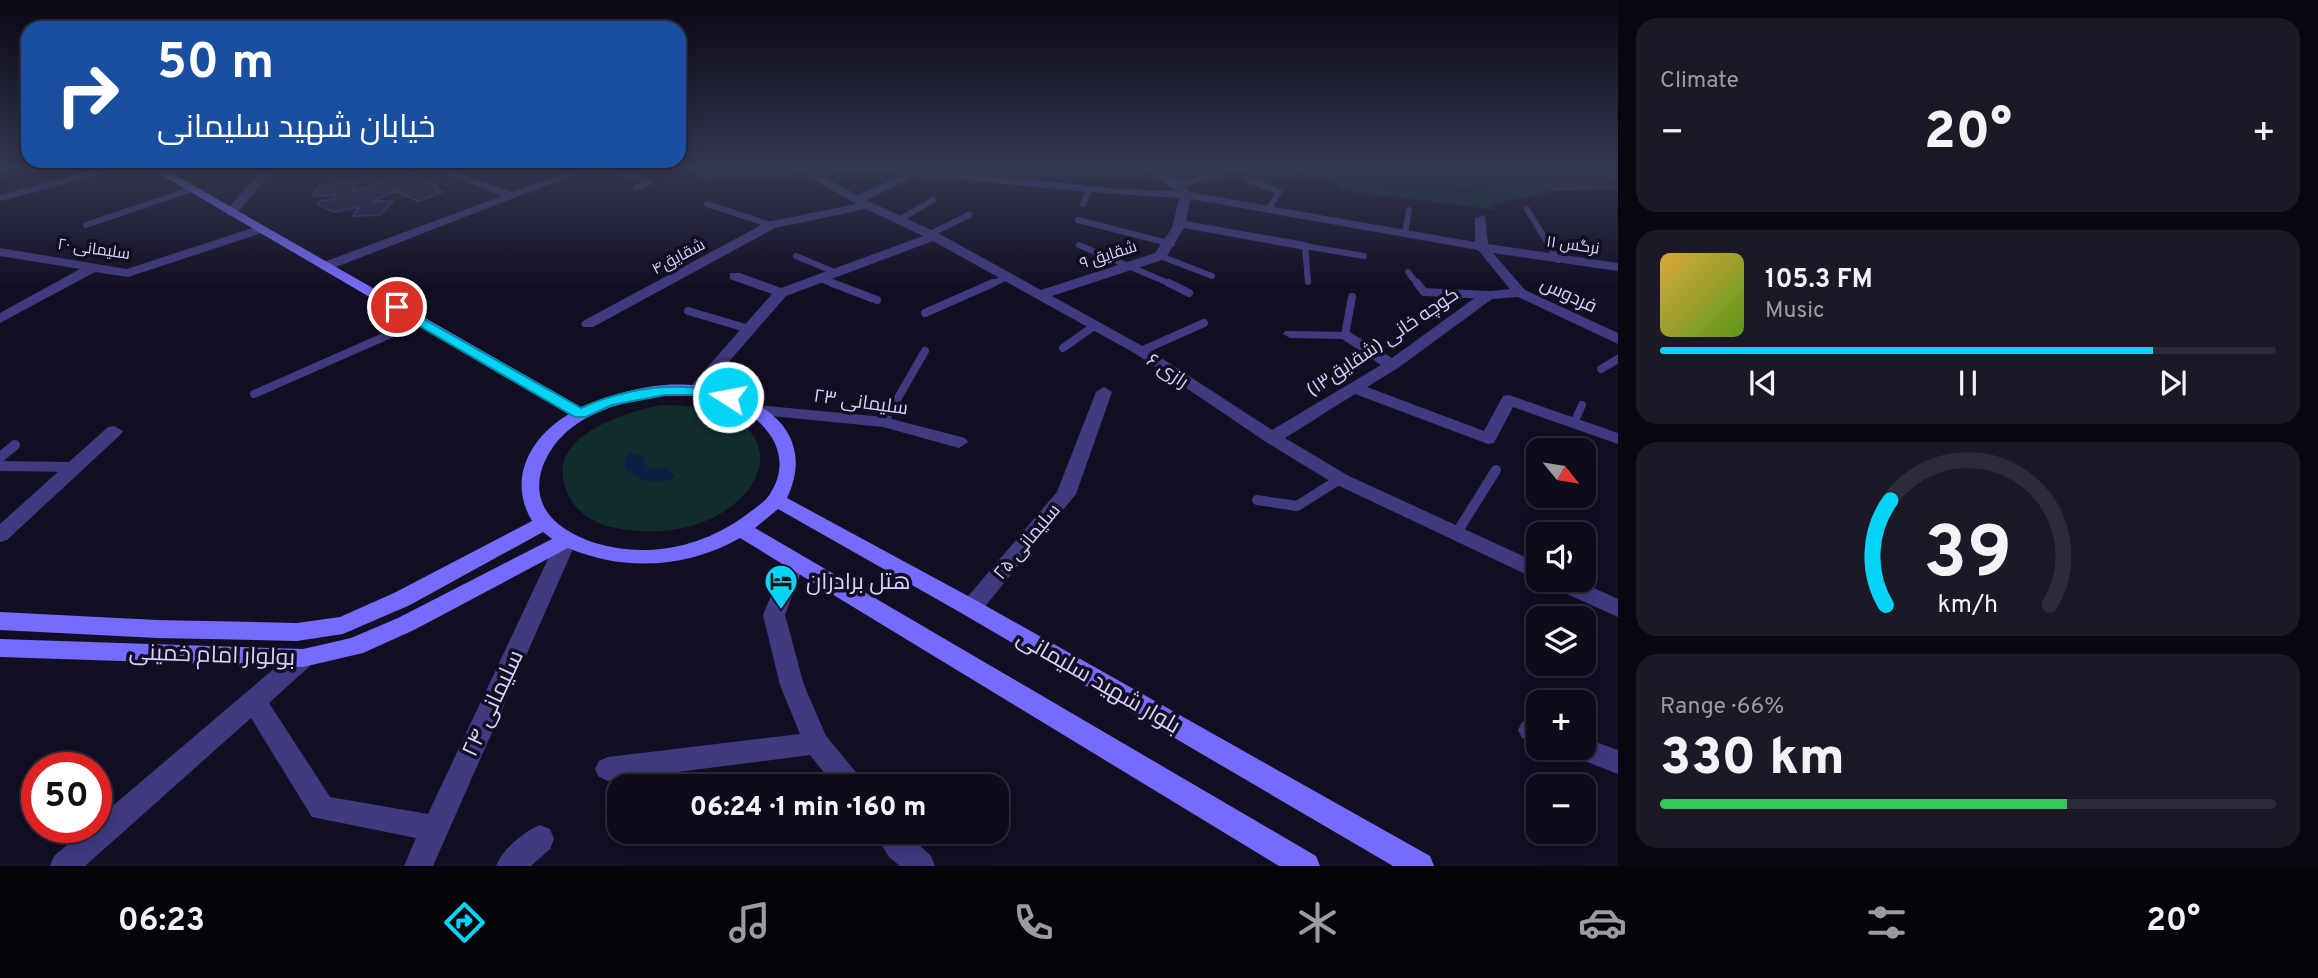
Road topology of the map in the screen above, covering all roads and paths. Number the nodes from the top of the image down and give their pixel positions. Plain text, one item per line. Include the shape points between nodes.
1 (138, 207) edge
2 (223, 207) edge
3 (235, 207) edge
4 (483, 207) edge
5 (718, 207) edge
6 (841, 207) edge
7 (873, 207) edge
8 (920, 207) edge
9 (1181, 207) edge
10 (1257, 207) edge
11 (1270, 207) edge
12 (1527, 209) dead end
13 (1268, 210) junction
14 (1409, 210) dead end
15 (231, 212) junction
16 (969, 215) dead end
17 (1481, 218) dead end
18 (899, 220) junction
19 (1078, 220) dead end
20 (1181, 224) junction
21 (86, 225) dead end
22 (771, 225) junction
23 (261, 229) junction
24 (1405, 233) junction
25 (932, 235) junction
26 (1172, 244) junction
27 (1079, 245) dead end
28 (1305, 246) junction
29 (1482, 247) junction
30 (0, 252) edge
31 (796, 256) dead end
32 (1160, 256) junction
33 (1364, 257) dead end
34 (1558, 260) junction
35 (1131, 265) junction
36 (326, 266) junction
37 (93, 267) junction
38 (1618, 267) edge
39 (836, 272) junction
40 (1408, 272) dead end
41 (736, 276) dead end
42 (1212, 276) dead end
43 (1008, 277) junction
44 (820, 279) junction
45 (1308, 282) dead end
46 (781, 293) junction
47 (1189, 293) dead end
48 (1520, 293) junction
49 (1040, 295) junction
50 (1488, 296) junction
51 (1352, 297) dead end
52 (877, 300) dead end
53 (688, 311) dead end
54 (925, 313) dead end
55 (0, 319) edge
56 (420, 321) junction
57 (1204, 323) dead end
58 (588, 324) dead end
59 (1094, 326) junction
60 (749, 329) junction
61 (1290, 334) dead end
62 (1614, 334) edge
63 (1345, 335) junction
64 (1063, 348) dead end
65 (925, 351) dead end
66 (1141, 351) junction
67 (1618, 359) edge
68 (1392, 365) junction
69 (1601, 369) dead end
70 (1354, 388) junction
71 (695, 391) junction
72 (1104, 392) dead end
73 (254, 394) dead end
74 (1582, 405) dead end
75 (757, 410) junction
76 (581, 414) junction
77 (884, 422) junction
78 (1574, 423) junction
79 (114, 432) dead end
80 (1272, 438) junction
81 (1618, 439) edge
82 (959, 442) dead end
83 (15, 445) dead end
84 (0, 457) edge
85 (0, 466) edge
86 (72, 467) junction
87 (1496, 470) dead end
88 (1340, 479) junction
89 (776, 500) junction
90 (1257, 500) dead end
91 (544, 523) junction
92 (742, 530) junction
93 (1456, 534) junction
94 (0, 535) edge
95 (567, 540) junction
96 (795, 562) junction
97 (1526, 566) edge
98 (1582, 592) edge
99 (971, 608) junction
100 (1618, 609) edge
101 (0, 621) edge
102 (0, 648) edge
103 (303, 658) junction
104 (254, 701) junction
105 (817, 743) junction
106 (1596, 754) edge
107 (1618, 762) edge
108 (608, 769) dead end
109 (841, 774) edge
110 (434, 828) junction
111 (540, 839) dead end
112 (897, 844) edge
113 (74, 863) edge
114 (418, 866) edge
115 (510, 866) edge
116 (921, 866) edge
117 (1306, 866) edge
118 (1420, 866) edge

1 - 21 lane
2 - 15 main road
3 - 15 street
4 - 36 street
5 - 22 lane
6 - 22 street, شقایق۴
7 - 18 street, رازی ۶
8 - 18 lane
9 - 20 street, شقایق ۹
10 - 13 street, نرگس ۱۱
11 - 13 lane
12 - 34 lane
13 - 24 street, نرگس ۱۱
14 - 24 lane
15 - 23 main road
16 - 25 lane
17 - 29 street
18 - 25 street, رازی ۶
19 - 26 lane
20 - 26 street, شقایق ۹
20 - 28 street
22 - 58 street, شقایق۴
23 - 36 main road
23 - 37 street, سلیمانی ۲۰ via 128,273
24 - 29 street, نرگس ۱۱
25 - 39 street
25 - 43 street, رازی ۶
26 - 32 street, شقایق ۹
27 - 35 lane
28 - 33 lane
28 - 45 lane
29 - 34 street, نرگس ۱۱
29 - 48 street, فردوس
30 - 37 street, سلیمانی ۲۰
31 - 39 lane
32 - 35 street, شقایق ۹
32 - 42 lane
34 - 38 street, نرگس ۱۱
35 - 47 lane
35 - 49 street, شقایق ۹
36 - 56 main road
37 - 55 street
39 - 44 street
40 - 50 lane via 1424,292
41 - 46 street
43 - 49 street, رازی ۶
43 - 54 lane
44 - 46 street
44 - 52 lane
46 - 60 street
48 - 50 street, کوچه خانی (شقایق۱۳)
48 - 62 street, فردوس
49 - 59 street, رازی ۶
50 - 68 street, کوچه خانی (شقایق۱۳)
51 - 63 lane
53 - 60 lane
56 - 73 lane
56 - 76 main road
57 - 66 lane
59 - 64 lane
59 - 66 street, رازی ۶
60 - 71 street
61 - 63 street
63 - 68 street
65 - 77 lane
66 - 80 street, رازی ۶
67 - 69 lane
68 - 70 street, کوچه خانی (شقایق۱۳)
70 - 78 street via 1488,439 1509,400
70 - 80 street, کوچه خانی (شقایق۱۳)
71 - 75 main road via 728,397
71 - 76 main road via 636,394
72 - 99 street, سلیمانی ۲۵ via 1066,494
74 - 78 lane
75 - 77 street, سلیمانی ۲۳
75 - 89 main road via 785,440 787,480
76 - 91 main road via 556,431 538,453 529,476 531,500
77 - 82 street, سلیمانی ۲۳
78 - 81 street
79 - 86 street
80 - 88 street, رازی ۶
83 - 84 lane
85 - 86 lane
86 - 94 street
87 - 93 lane
88 - 90 lane via 1297,506
88 - 93 street, رازی ۶
89 - 92 main road
89 - 99 main road, بلوار شهید سلیمانی
91 - 95 main road
91 - 101 main road, بولوار امام خمینی via 402,600 343,625 297,632
92 - 95 main road via 672,555 634,557 597,552
92 - 96 main road
93 - 97 street, رازی ۶
95 - 103 main road, بولوار امام خمینی via 406,624 355,646
95 - 110 street, سلیمانی ۲۴
96 - 105 street via 774,615 792,685
96 - 117 main road
98 - 100 street
99 - 118 main road, بلوار شهید سلیمانی
102 - 103 main road, بولوار امام خمینی
103 - 104 street
104 - 110 street via 322,808
104 - 113 street
105 - 108 street
105 - 109 street
106 - 107 street
110 - 114 street, سلیمانی ۲۴
111 - 115 street
112 - 116 street

